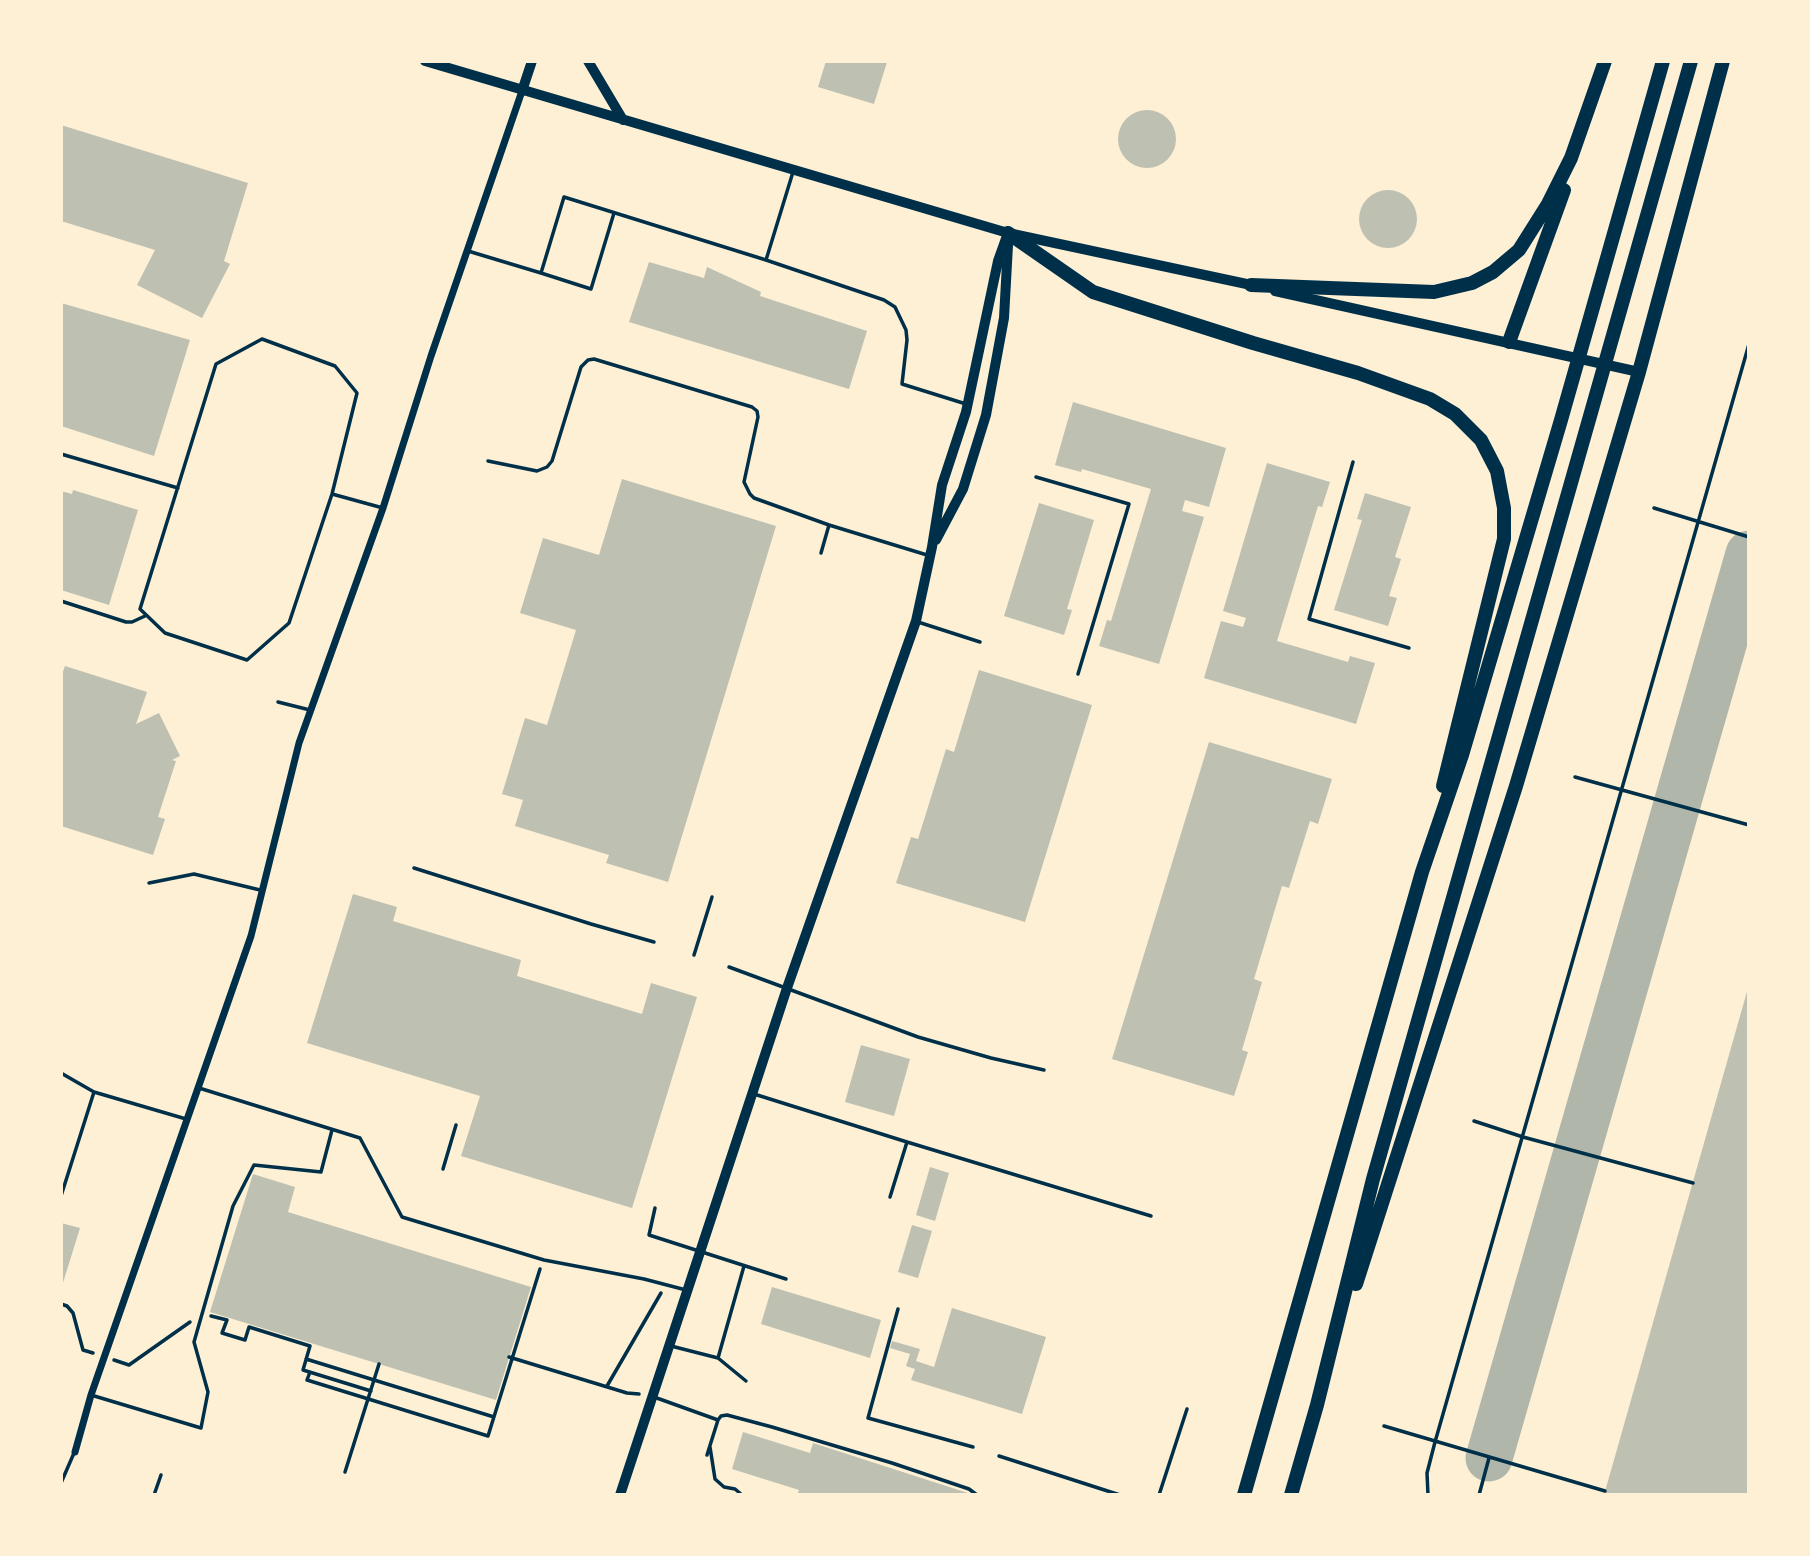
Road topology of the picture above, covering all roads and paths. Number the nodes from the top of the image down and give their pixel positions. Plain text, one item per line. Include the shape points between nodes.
1 (425, 61) edge
2 (532, 61) edge
3 (588, 61) edge
4 (1605, 61) edge
5 (1663, 61) edge
6 (1691, 61) edge
7 (1723, 61) edge
8 (522, 91) junction
9 (622, 120) junction
10 (1571, 158) junction
11 (793, 170) junction
12 (614, 213) junction
13 (1008, 233) junction
14 (467, 251) junction
15 (766, 260) junction
16 (541, 274) junction
17 (1251, 285) junction
18 (1509, 342) junction
19 (1749, 344) edge
20 (1639, 372) junction
21 (967, 405) junction
22 (61, 454) edge
23 (488, 461) dead end
24 (1353, 462) dead end
25 (1036, 477) dead end
26 (178, 488) junction
27 (332, 494) junction
28 (383, 508) junction
29 (1654, 508) dead end
30 (1698, 523) junction
31 (829, 525) junction
32 (1749, 537) edge
33 (930, 551) junction
34 (821, 552) dead end
35 (61, 601) edge
36 (146, 615) junction
37 (916, 621) junction
38 (980, 642) dead end
39 (1409, 648) dead end
40 (1078, 674) dead end
41 (278, 702) dead end
42 (310, 710) junction
43 (1574, 777) dead end
44 (1622, 791) junction
45 (1749, 825) edge
46 (414, 868) dead end
47 (1422, 872) junction
48 (149, 883) dead end
49 (262, 890) junction
50 (712, 897) dead end
51 (654, 942) dead end
52 (694, 955) dead end
53 (729, 967) dead end
54 (787, 988) junction
55 (1044, 1070) dead end
56 (61, 1073) edge
57 (199, 1088) junction
58 (94, 1092) junction
59 (752, 1094) junction
60 (188, 1120) junction
61 (1474, 1121) dead end
62 (456, 1125) dead end
63 (332, 1129) junction
64 (1523, 1137) junction
65 (907, 1142) junction
66 (443, 1169) dead end
67 (1693, 1183) dead end
68 (61, 1196) edge
69 (890, 1197) dead end
70 (655, 1208) dead end
71 (1150, 1216) dead end
72 (699, 1252) junction
73 (543, 1260) junction
74 (744, 1266) junction
75 (786, 1279) dead end
76 (665, 1285) junction
77 (687, 1290) junction
78 (61, 1304) edge
79 (898, 1309) dead end
80 (203, 1313) junction
81 (669, 1345) junction
82 (105, 1357) junction
83 (511, 1357) junction
84 (718, 1358) junction
85 (306, 1359) junction
86 (379, 1364) dead end
87 (310, 1372) junction
88 (374, 1380) junction
89 (746, 1381) dead end
90 (607, 1387) junction
91 (371, 1391) junction
92 (627, 1393) dead end
93 (91, 1395) junction
94 (652, 1396) junction
95 (368, 1399) junction
96 (1317, 1405) junction
97 (1187, 1409) dead end
98 (494, 1418) junction
99 (718, 1420) junction
100 (1384, 1426) dead end
101 (1435, 1442) junction
102 (710, 1446) junction
103 (973, 1447) dead end
104 (75, 1452) joint
105 (707, 1455) dead end
106 (999, 1456) dead end
107 (1489, 1458) junction
108 (345, 1472) dead end
109 (161, 1475) dead end
110 (61, 1483) edge
111 (1605, 1491) dead end
112 (155, 1495) edge
113 (620, 1495) edge
114 (742, 1495) edge
115 (977, 1495) edge
116 (1121, 1495) edge
117 (1159, 1495) edge
118 (1244, 1495) edge
119 (1291, 1495) edge
120 (1428, 1495) edge
121 (1479, 1495) edge

1 - 8 main road
2 - 8 street
3 - 9 main road
4 - 10 highway
5 - 47 highway via 1462,755
6 - 96 highway via 1373,1179
7 - 20 highway
8 - 9 main road
8 - 14 street
9 - 11 main road
10 - 17 highway via 1519,250 1472,283 1410,292
10 - 18 highway
11 - 13 main road
11 - 15 lane
12 - 15 lane
12 - 16 lane via 591,289
12 - 16 lane via 564,197
13 - 17 main road
13 - 21 street
13 - 33 street via 1004,318 986,415 963,489
13 - 47 highway via 1093,292 1430,399 1455,414 1481,440 1497,471 1504,508 1503,539
14 - 16 lane
14 - 28 street
15 - 21 lane via 895,307 907,340 902,384
17 - 18 main road
18 - 20 main road
19 - 30 lane
20 - 96 highway via 1516,786
21 - 33 street via 942,485
22 - 26 lane
23 - 31 lane via 537,471 547,467 581,367 594,359 752,407 758,417 744,482 750,494
24 - 39 lane via 1309,619
25 - 40 lane via 1129,504
26 - 27 lane via 216,364 262,339 335,366 357,393
26 - 36 lane via 140,609
27 - 28 lane
27 - 36 lane via 289,623 247,660 165,633
28 - 42 street
29 - 30 lane
30 - 32 lane
30 - 44 lane
31 - 33 lane
31 - 34 lane
33 - 37 street
35 - 36 lane via 126,622
37 - 38 lane
37 - 54 street
41 - 42 lane
42 - 49 street
43 - 44 lane
44 - 45 lane
44 - 64 lane
46 - 51 lane
47 - 118 highway
48 - 49 lane via 194,874
49 - 57 street
50 - 52 lane
53 - 54 lane
54 - 55 lane via 918,1037
54 - 59 street
56 - 58 lane
57 - 60 street
57 - 63 lane
58 - 60 lane
58 - 68 lane
59 - 65 lane
59 - 72 street
60 - 82 street
61 - 64 lane
62 - 66 lane
63 - 73 lane via 360,1138 402,1217
63 - 80 lane via 321,1172 254,1166 233,1206
64 - 67 lane
64 - 101 lane
65 - 69 lane
65 - 71 lane
70 - 72 lane via 649,1235
72 - 74 lane
72 - 77 street
73 - 76 lane
73 - 83 path
74 - 75 lane
74 - 84 lane
76 - 77 lane
76 - 90 path
77 - 81 street
78 - 82 path via 73,1313 83,1350
79 - 103 lane via 868,1418
80 - 82 path via 129,1365
80 - 85 path via 226,1320 222,1333 245,1340 249,1327 310,1346
80 - 93 lane via 194,1342 208,1392 201,1428
81 - 84 lane
81 - 94 street
82 - 93 street
83 - 90 path
83 - 98 path
84 - 89 lane
85 - 87 path via 303,1370
85 - 88 path
86 - 88 path
87 - 91 path
87 - 95 path via 307,1380
88 - 91 path
88 - 98 path
90 - 92 path
91 - 95 path
93 - 104 street
94 - 99 lane
94 - 113 street
95 - 98 path via 488,1436
95 - 108 path
96 - 119 highway
97 - 117 lane
99 - 102 lane
99 - 115 lane via 727,1415 795,1434 944,1480
100 - 101 lane
101 - 107 lane
101 - 120 lane via 1427,1473
102 - 105 lane
102 - 114 lane via 715,1479
104 - 110 lane
106 - 116 lane
107 - 111 lane
107 - 121 lane
109 - 112 lane

